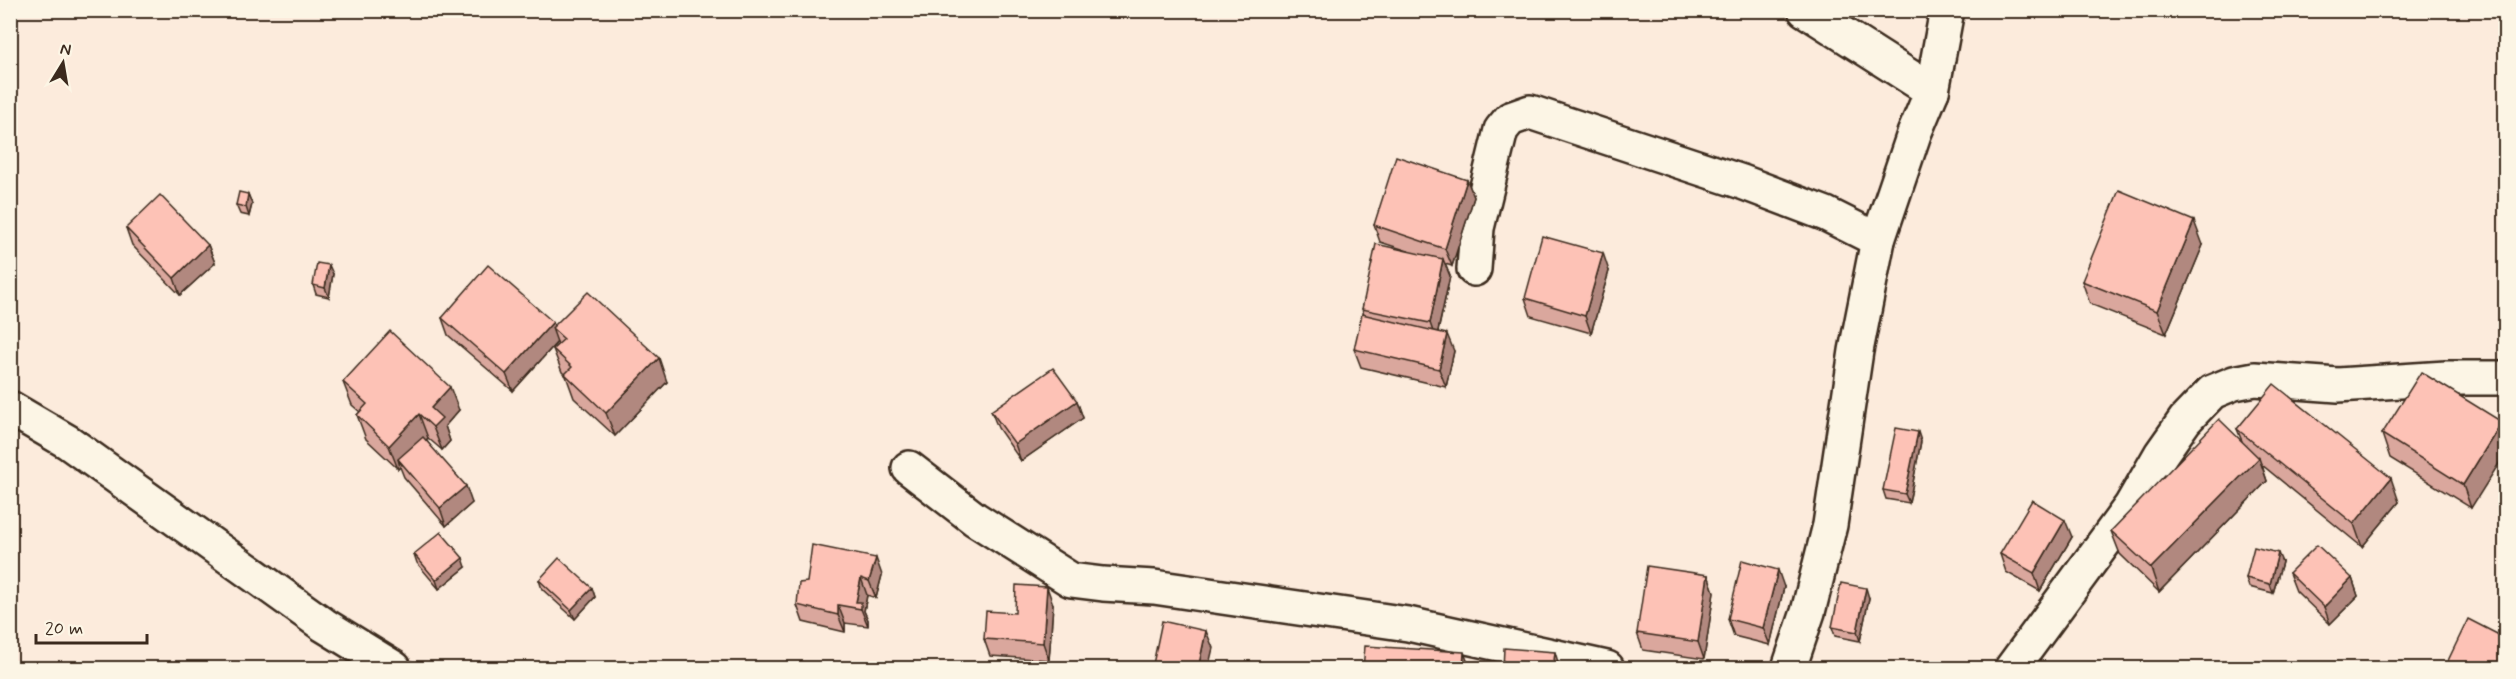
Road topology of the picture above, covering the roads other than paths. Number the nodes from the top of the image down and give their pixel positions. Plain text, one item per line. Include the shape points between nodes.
1 (1805, 10) edge
2 (1947, 10) edge
3 (1932, 91) junction
4 (1878, 240) junction
5 (1474, 269) dead end
6 (2505, 378) edge
7 (10, 408) edge
8 (909, 468) dead end
9 (394, 669) edge
10 (1607, 669) edge
11 (1789, 669) edge
12 (2012, 669) edge

1 - 3 street
2 - 3 street
3 - 4 street
4 - 5 street via 1826,214 1742,182 1530,112 1510,119 1501,130 1477,228
4 - 11 street via 1856,351 1830,525
6 - 12 street via 2338,386 2255,379 2212,392 2185,420 2131,506
7 - 9 street via 68,442 324,625
8 - 10 street via 975,519 1071,580 1154,587 1408,624

